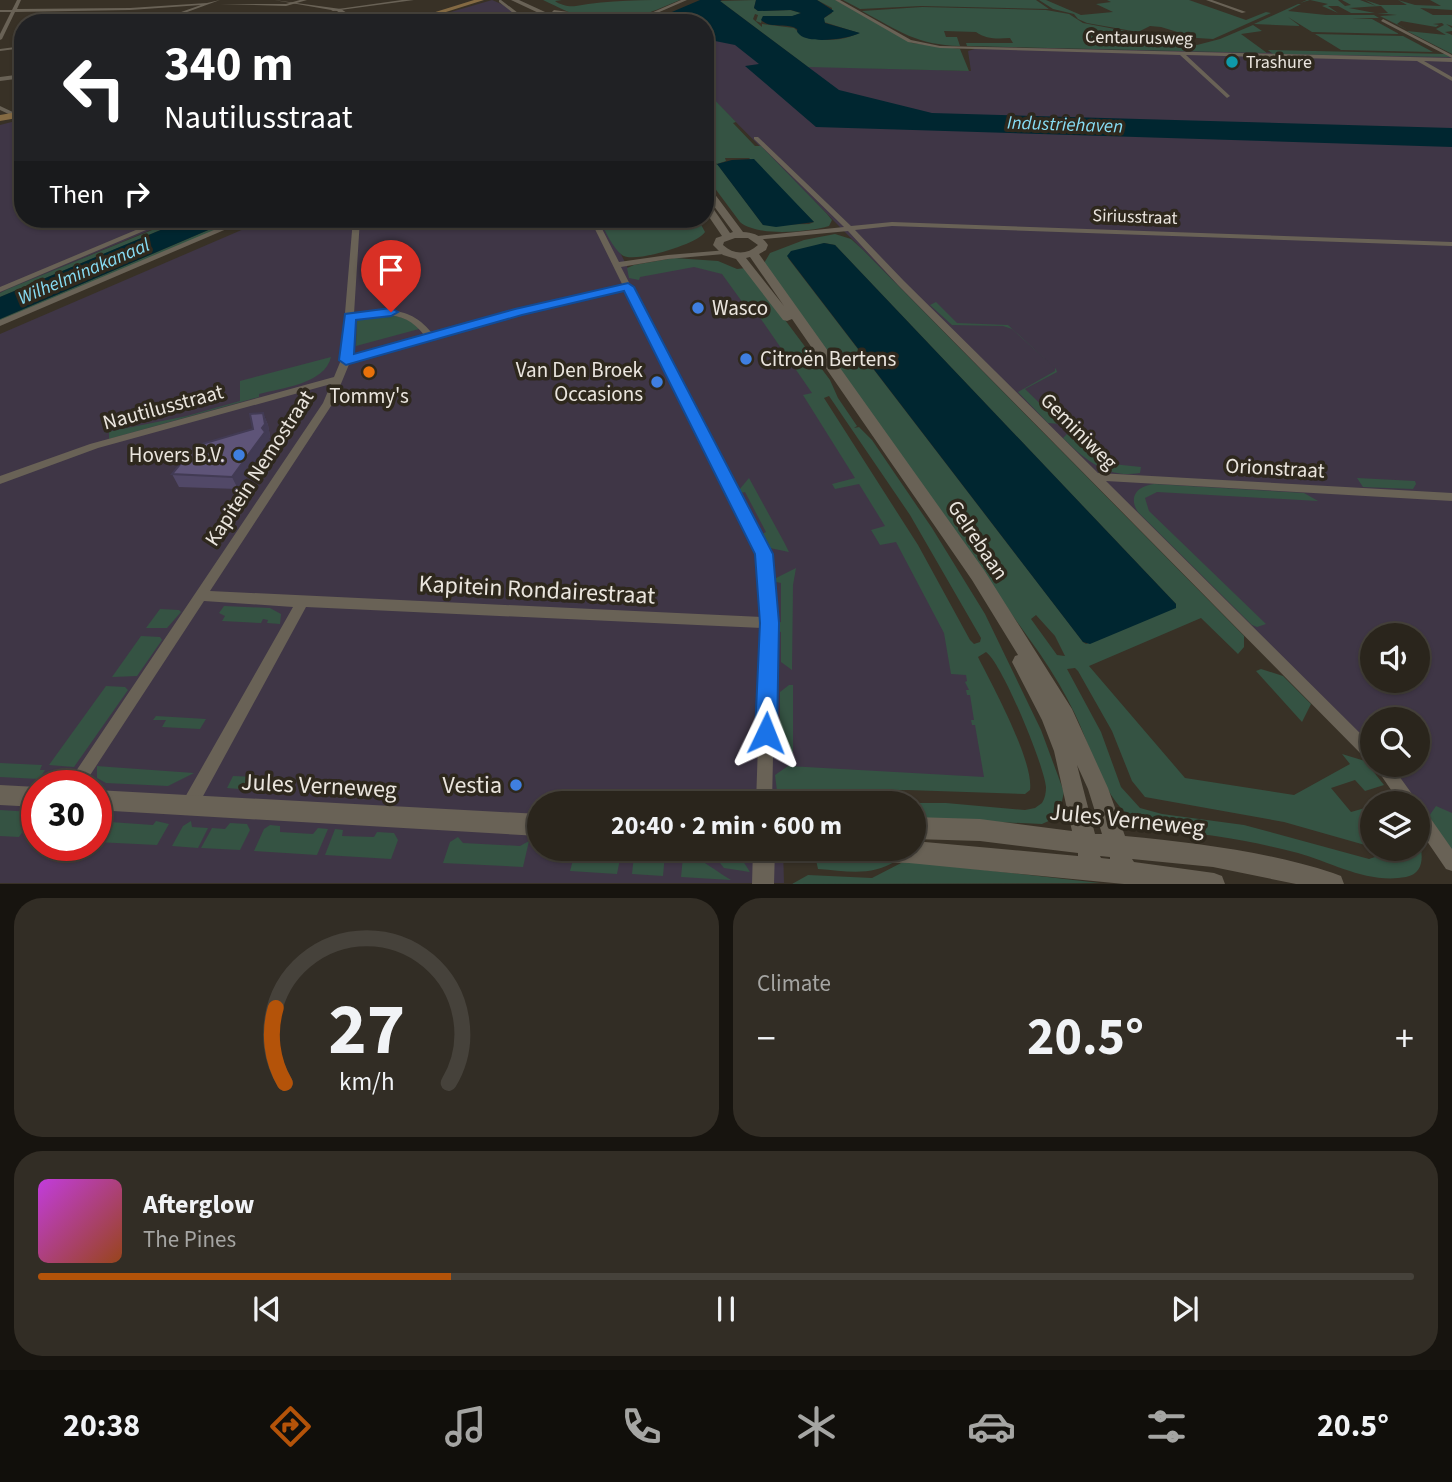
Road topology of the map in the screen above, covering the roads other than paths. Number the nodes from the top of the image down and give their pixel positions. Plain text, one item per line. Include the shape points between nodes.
1 (19, 0) edge
2 (277, 0) edge
3 (305, 0) edge
4 (412, 0) edge
5 (470, 0) edge
6 (481, 0) edge
7 (534, 0) edge
8 (685, 0) edge
9 (837, 0) edge
10 (1208, 0) edge
11 (138, 1) edge
12 (392, 1) edge
13 (500, 1) edge
14 (220, 2) edge
15 (205, 3) junction
16 (514, 3) edge
17 (292, 4) junction
18 (147, 8) junction
19 (0, 11) edge
20 (13, 11) junction
21 (338, 11) junction
22 (554, 11) junction
23 (1244, 12) dead end
24 (178, 14) edge
25 (340, 14) edge
26 (422, 14) edge
27 (434, 14) edge
28 (543, 14) edge
29 (559, 14) edge
30 (574, 14) edge
31 (652, 14) edge
32 (1383, 20) dead end
33 (1, 35) edge
34 (1180, 52) junction
35 (1452, 58) edge
36 (1417, 59) junction
37 (1452, 79) edge
38 (1227, 96) dead end
39 (756, 138) dead end
40 (714, 199) edge
41 (714, 214) edge
42 (147, 228) edge
43 (225, 228) edge
44 (355, 228) edge
45 (598, 228) edge
46 (849, 228) junction
47 (740, 234) junction
48 (1452, 244) edge
49 (740, 246) junction
50 (617, 265) junction
51 (628, 287) junction
52 (0, 290) edge
53 (350, 317) junction
54 (0, 323) edge
55 (430, 336) junction
56 (346, 360) junction
57 (338, 379) junction
58 (1096, 477) junction
59 (0, 480) edge
60 (1452, 497) edge
61 (201, 596) junction
62 (302, 602) junction
63 (769, 623) junction
64 (1360, 743) edge
65 (85, 770) edge
66 (764, 791) edge
67 (0, 795) edge
68 (21, 796) edge
69 (112, 801) edge
70 (190, 804) junction
71 (527, 824) edge
72 (926, 828) edge
73 (1430, 832) edge
74 (1087, 844) junction
75 (1117, 846) junction
76 (926, 854) edge
77 (764, 861) edge
78 (1452, 863) edge
79 (1092, 869) junction
80 (1126, 873) junction
81 (1204, 883) edge
82 (763, 884) edge
83 (1214, 884) edge
84 (1333, 884) edge

1 - 20 street
2 - 17 street
3 - 17 street
4 - 12 street
5 - 26 main road
6 - 27 main road
7 - 22 street
8 - 31 street
9 - 34 street, Centaurusweg via 926,46
10 - 23 street
11 - 18 street
12 - 21 street
13 - 16 street
14 - 15 street
14 - 17 street
15 - 18 street
15 - 24 street
16 - 28 street
17 - 21 street
18 - 20 street
19 - 20 street
20 - 33 street
21 - 25 street
22 - 29 street
22 - 30 street
32 - 35 street, Centaurusweg
34 - 36 street, Centaurusweg
34 - 38 street
35 - 36 street, Centaurusweg
36 - 37 street
39 - 46 street, Geminiweg
40 - 47 street
41 - 49 street, Gelrebaan
42 - 52 street
43 - 54 street
44 - 53 street, Kapitein Nemostraat
45 - 50 street
46 - 48 street, Siriusstraat via 916,225
46 - 49 street, Siriusstraat
46 - 58 street, Geminiweg
47 - 49 street
47 - 49 street
49 - 50 street, Siriusstraat
49 - 74 street, Gelrebaan via 1010,642 1064,751
49 - 75 street, Gelrebaan via 978,575 1058,704 1098,788
50 - 51 street
51 - 55 street
51 - 63 street via 759,541 766,565
53 - 55 street via 391,312 419,320
53 - 56 street, Kapitein Nemostraat
55 - 56 street
56 - 57 street, Kapitein Nemostraat
57 - 59 street, Nautilusstraat via 94,446
57 - 61 street, Kapitein Nemostraat via 328,403
58 - 60 street, Orionstraat
58 - 64 street, Geminiweg
61 - 62 street
61 - 65 street, Kapitein Nemostraat
62 - 63 street, Kapitein Rondairestraat
62 - 70 street
63 - 66 street
67 - 68 street
69 - 70 street, Jules Verneweg
70 - 71 street, Jules Verneweg
72 - 74 street, Jules Verneweg via 962,828
73 - 78 street
74 - 75 street, Jules Verneweg
74 - 79 street, Gelrebaan
75 - 80 street, Gelrebaan
75 - 84 street, Jules Verneweg via 1225,857
76 - 79 street
77 - 82 street
79 - 80 street
80 - 81 street
81 - 83 street

